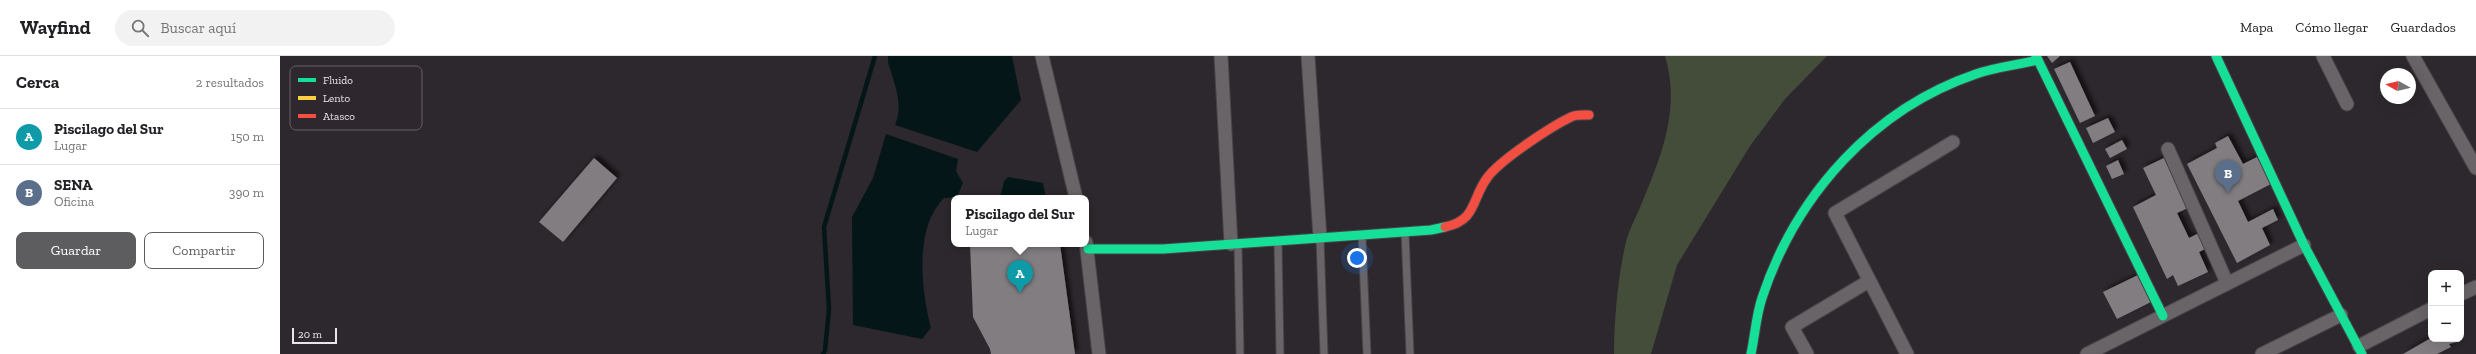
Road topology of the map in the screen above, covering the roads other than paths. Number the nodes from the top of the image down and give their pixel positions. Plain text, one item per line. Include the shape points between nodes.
1 (1042, 56) edge
2 (1221, 56) edge
3 (1308, 56) edge
4 (2323, 56) edge
5 (2413, 56) edge
6 (2218, 57) edge
7 (2037, 58) edge
8 (2347, 104) dead end
9 (1589, 115) dead end
10 (1953, 142) dead end
11 (2168, 149) dead end
12 (2476, 168) edge
13 (1075, 195) edge
14 (1405, 232) junction
15 (1362, 235) junction
16 (1320, 238) junction
17 (1278, 241) junction
18 (1235, 244) junction
19 (2304, 245) junction
20 (1089, 246) edge
21 (1087, 247) edge
22 (1869, 281) junction
23 (2227, 283) junction
24 (2476, 287) edge
25 (2464, 293) edge
26 (2428, 311) edge
27 (2341, 315) junction
28 (2163, 316) junction
29 (2361, 350) edge
30 (1099, 354) edge
31 (1240, 354) edge
32 (1280, 354) edge
33 (1324, 354) edge
34 (1367, 354) edge
35 (1410, 354) edge
36 (1751, 354) edge
37 (1807, 354) edge
38 (1907, 354) edge
39 (2087, 354) edge
40 (2262, 354) edge

1 - 13 street
2 - 18 street
3 - 16 street
4 - 8 street
5 - 12 street
6 - 19 street
7 - 28 street
7 - 36 street via 1976,74 1917,100 1864,137 1820,184 1785,238 1761,298
9 - 14 street via 1572,116 1501,162 1486,179 1469,216 1455,225
10 - 22 street via 1835,213
11 - 23 street
14 - 15 street
14 - 35 lane
15 - 16 street
15 - 34 lane
16 - 17 street
16 - 33 lane
17 - 18 street
17 - 32 lane
18 - 20 street via 1163,249
18 - 31 lane
19 - 23 street
19 - 27 street
21 - 30 street
22 - 37 street via 1792,327
22 - 38 street
23 - 28 street
24 - 25 street
26 - 29 street
27 - 29 street
27 - 40 street
28 - 39 street

